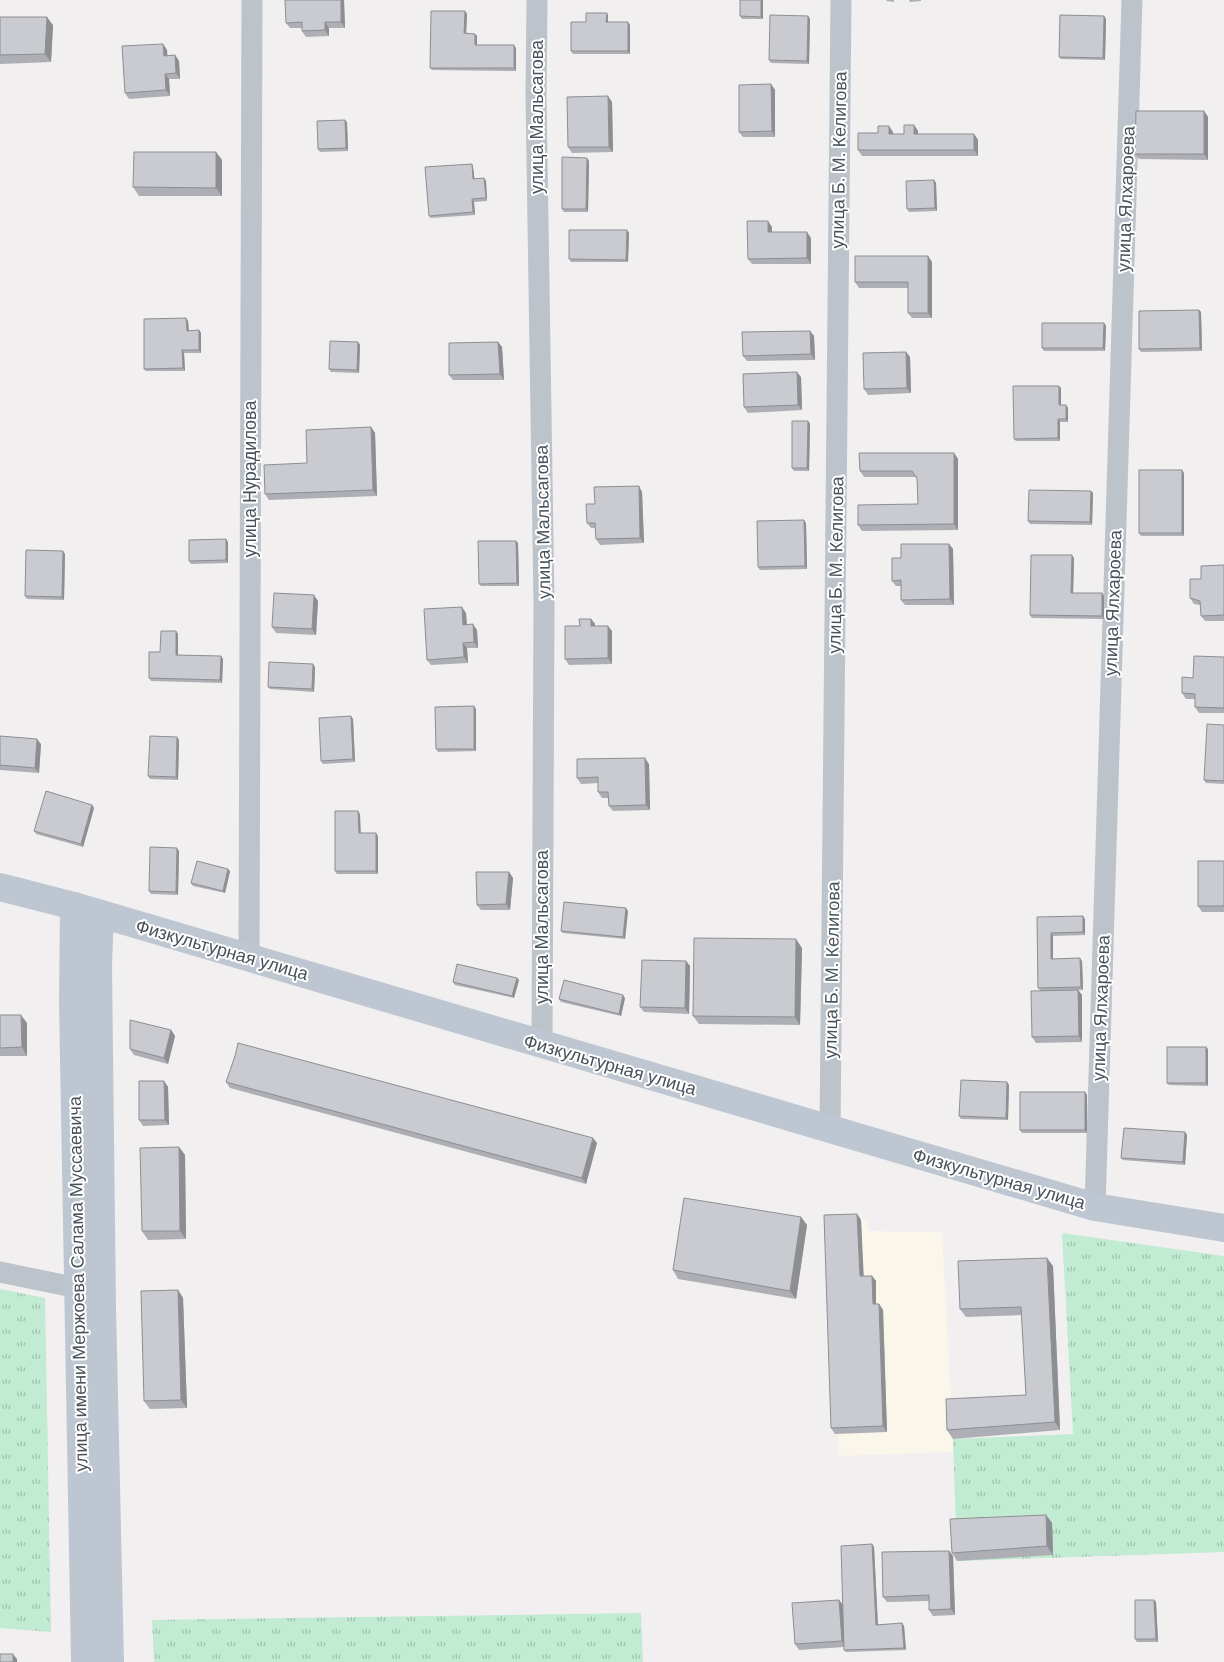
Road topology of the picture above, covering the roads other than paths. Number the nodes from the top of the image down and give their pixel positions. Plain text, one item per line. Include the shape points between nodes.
1 (252, 0) edge
2 (537, 0) edge
3 (841, 0) edge
4 (1132, 0) edge
5 (0, 887) edge
6 (74, 906) junction
7 (100, 914) junction
8 (249, 958) junction
9 (542, 1045) junction
10 (830, 1130) junction
11 (1095, 1207) junction
12 (1224, 1228) edge
13 (0, 1272) edge
14 (78, 1288) junction
15 (85, 1662) edge
16 (110, 1662) edge

1 - 8 street, улица Нурадилова
2 - 9 street, улица Мальсагова via 544,603
3 - 10 street, улица Б. М. Келигова
4 - 11 street, улица Ялхароева
5 - 6 street, Физкультурная улица
6 - 7 street, Физкультурная улица
6 - 14 street, улица имени Мержоева Салама Муссаевича
7 - 8 street, Физкультурная улица
7 - 16 street, улица имени Мержоева Салама Муссаевича via 98,966
8 - 9 street, Физкультурная улица
9 - 10 street, Физкультурная улица
10 - 11 street, Физкультурная улица
11 - 12 street, Физкультурная улица
13 - 14 street
14 - 15 street, улица имени Мержоева Салама Муссаевича

